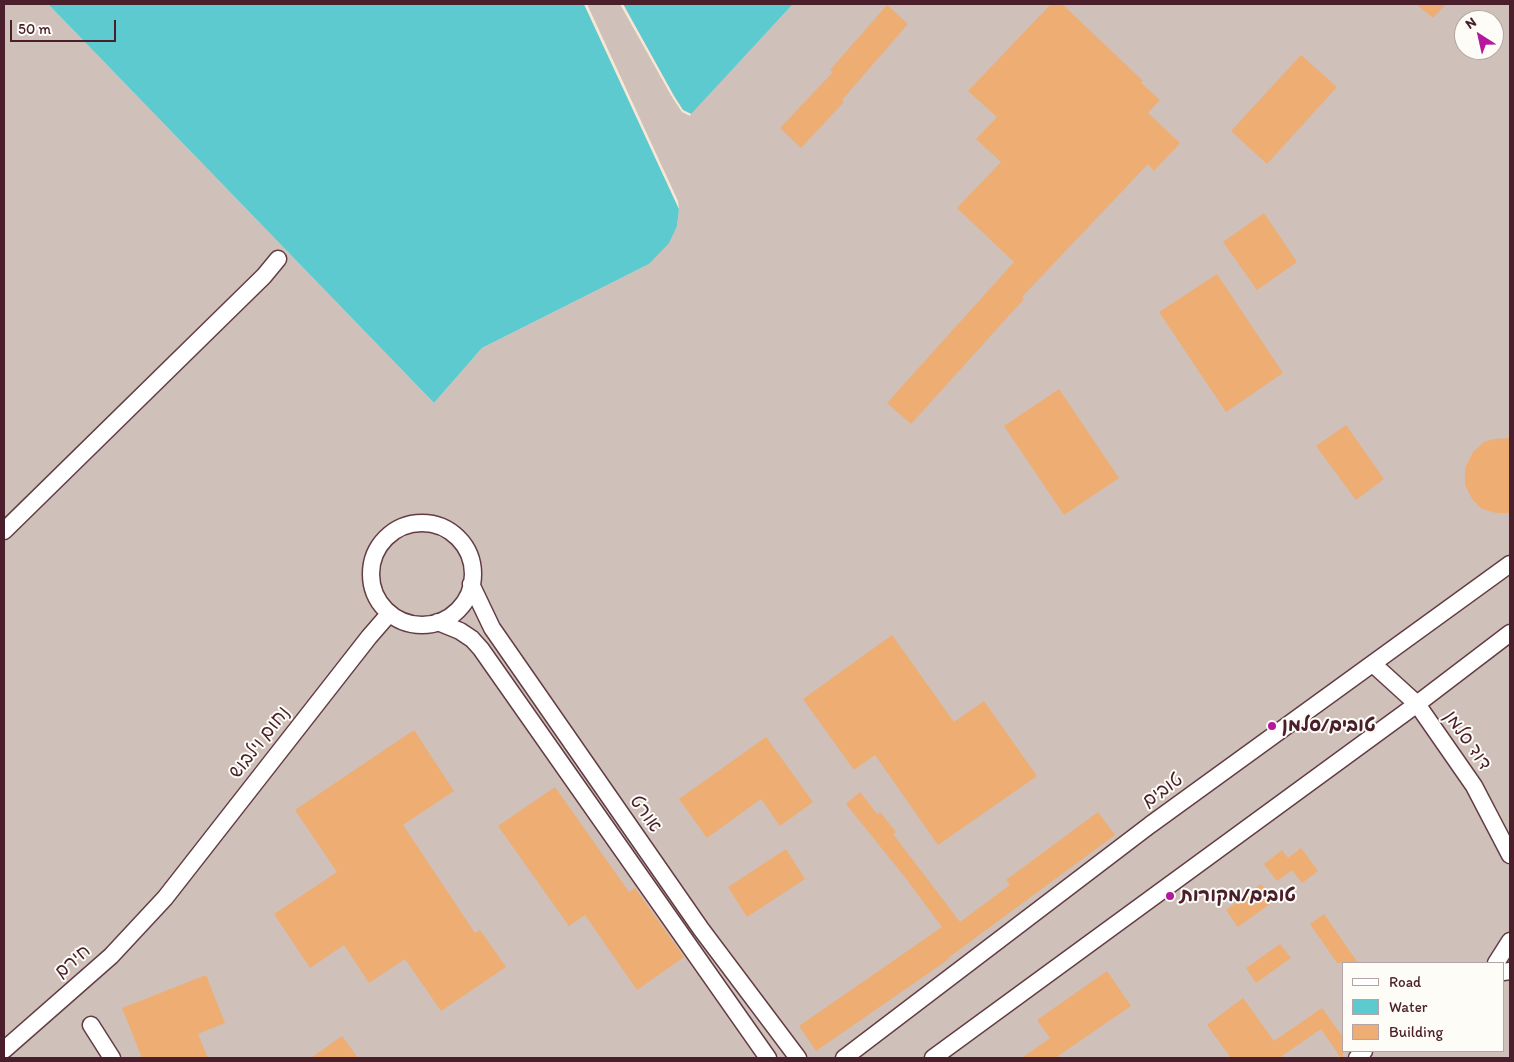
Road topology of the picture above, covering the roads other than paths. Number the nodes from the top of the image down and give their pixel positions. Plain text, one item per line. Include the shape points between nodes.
1 (278, 259) dead end
2 (4, 531) edge
3 (1510, 564) edge
4 (471, 584) junction
5 (389, 614) junction
6 (438, 622) junction
7 (1510, 633) edge
8 (1373, 664) junction
9 (1417, 704) junction
10 (1510, 855) edge
11 (164, 898) joint
12 (1510, 941) edge
13 (1497, 962) edge
14 (91, 1025) dead end
15 (4, 1050) edge
16 (112, 1058) edge
17 (768, 1058) edge
18 (798, 1058) edge
19 (844, 1058) edge
20 (933, 1058) edge

1 - 2 street
3 - 8 street, טובים
4 - 5 street via 472,563 457,536 427,522 411,523 395,529 383,540 374,554 370,570 378,602
4 - 6 street via 460,608
4 - 18 street, אורט via 492,628 701,929
5 - 6 street via 403,622 418,625
5 - 11 street, נחום וילבוש
6 - 17 street, אורט via 460,631 481,648
7 - 9 street
8 - 9 street, דוד סלמן
8 - 19 street, טובים via 1150,825
9 - 10 street, דוד סלמן via 1474,786
9 - 20 street
11 - 15 street, חירם via 111,956
12 - 13 street
14 - 16 street

